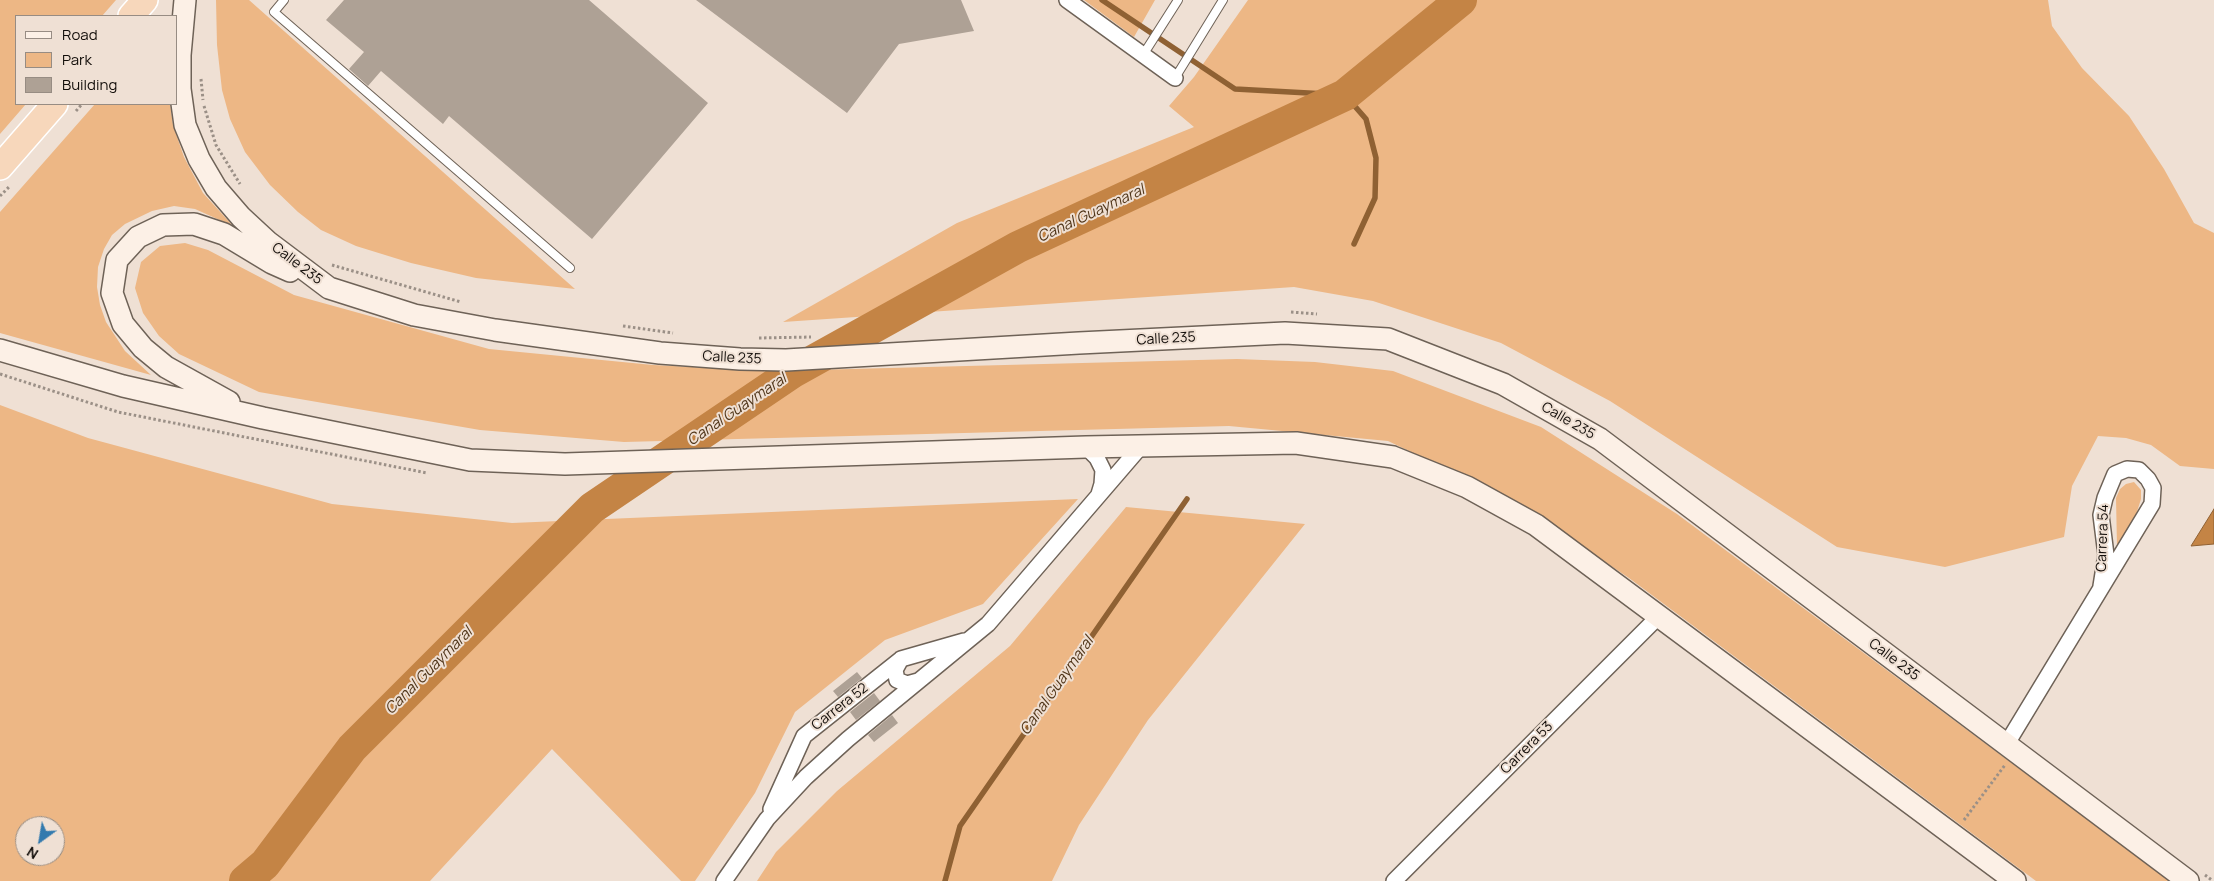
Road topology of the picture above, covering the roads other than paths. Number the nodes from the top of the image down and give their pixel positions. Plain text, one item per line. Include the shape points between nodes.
1 (145, 0) edge
2 (185, 0) edge
3 (284, 0) edge
4 (1067, 0) edge
5 (1178, 0) edge
6 (1224, 0) edge
7 (132, 15) edge
8 (1143, 55) junction
9 (1174, 78) joint
10 (54, 105) edge
11 (0, 167) edge
12 (570, 268) dead end
13 (329, 288) junction
14 (0, 350) edge
15 (263, 418) junction
16 (1086, 446) junction
17 (1142, 446) junction
18 (1096, 500) junction
19 (2101, 586) junction
20 (1660, 615) junction
21 (970, 639) junction
22 (901, 659) junction
23 (920, 680) junction
24 (2007, 752) junction
25 (767, 820) junction
26 (724, 881) edge
27 (1394, 881) edge
28 (2014, 881) edge
29 (2188, 881) edge

1 - 7 highway
2 - 13 main road, Calle 235 via 180,89 185,125 199,159 216,188 241,217 268,242
3 - 12 lane via 274,12
4 - 8 street
5 - 8 lane
6 - 9 lane
8 - 9 street
10 - 11 highway
13 - 15 main road via 272,263 224,234 194,224 163,225 138,237 117,260 112,293 123,324 143,348 174,372
13 - 24 main road, Calle 235 via 414,314 496,330 660,353 786,360 1284,333 1388,339 1503,384 1600,439
14 - 15 main road via 123,386
15 - 16 main road via 470,460 565,464
16 - 17 main road
16 - 18 street, Carrera 52 via 1102,470 1102,484
17 - 18 street, Carrera 52
17 - 20 main road via 1296,443 1393,457 1466,487 1536,525
18 - 21 street, Carrera 52 via 988,624
19 - 19 street, Carrera 54 via 2152,504 2153,488 2140,470 2127,469 2115,474 2105,498 2101,515 2106,555
19 - 24 street, Carrera 54
20 - 27 street, Carrera 53
20 - 28 main road
21 - 22 street, Carrera 52
21 - 23 street, Carrera 52
22 - 23 street via 895,670 898,680 907,684
22 - 25 street, Carrera 52 via 804,736
23 - 25 street, Carrera 52 via 806,777
24 - 29 main road, Calle 235
25 - 26 street, Carrera 52

